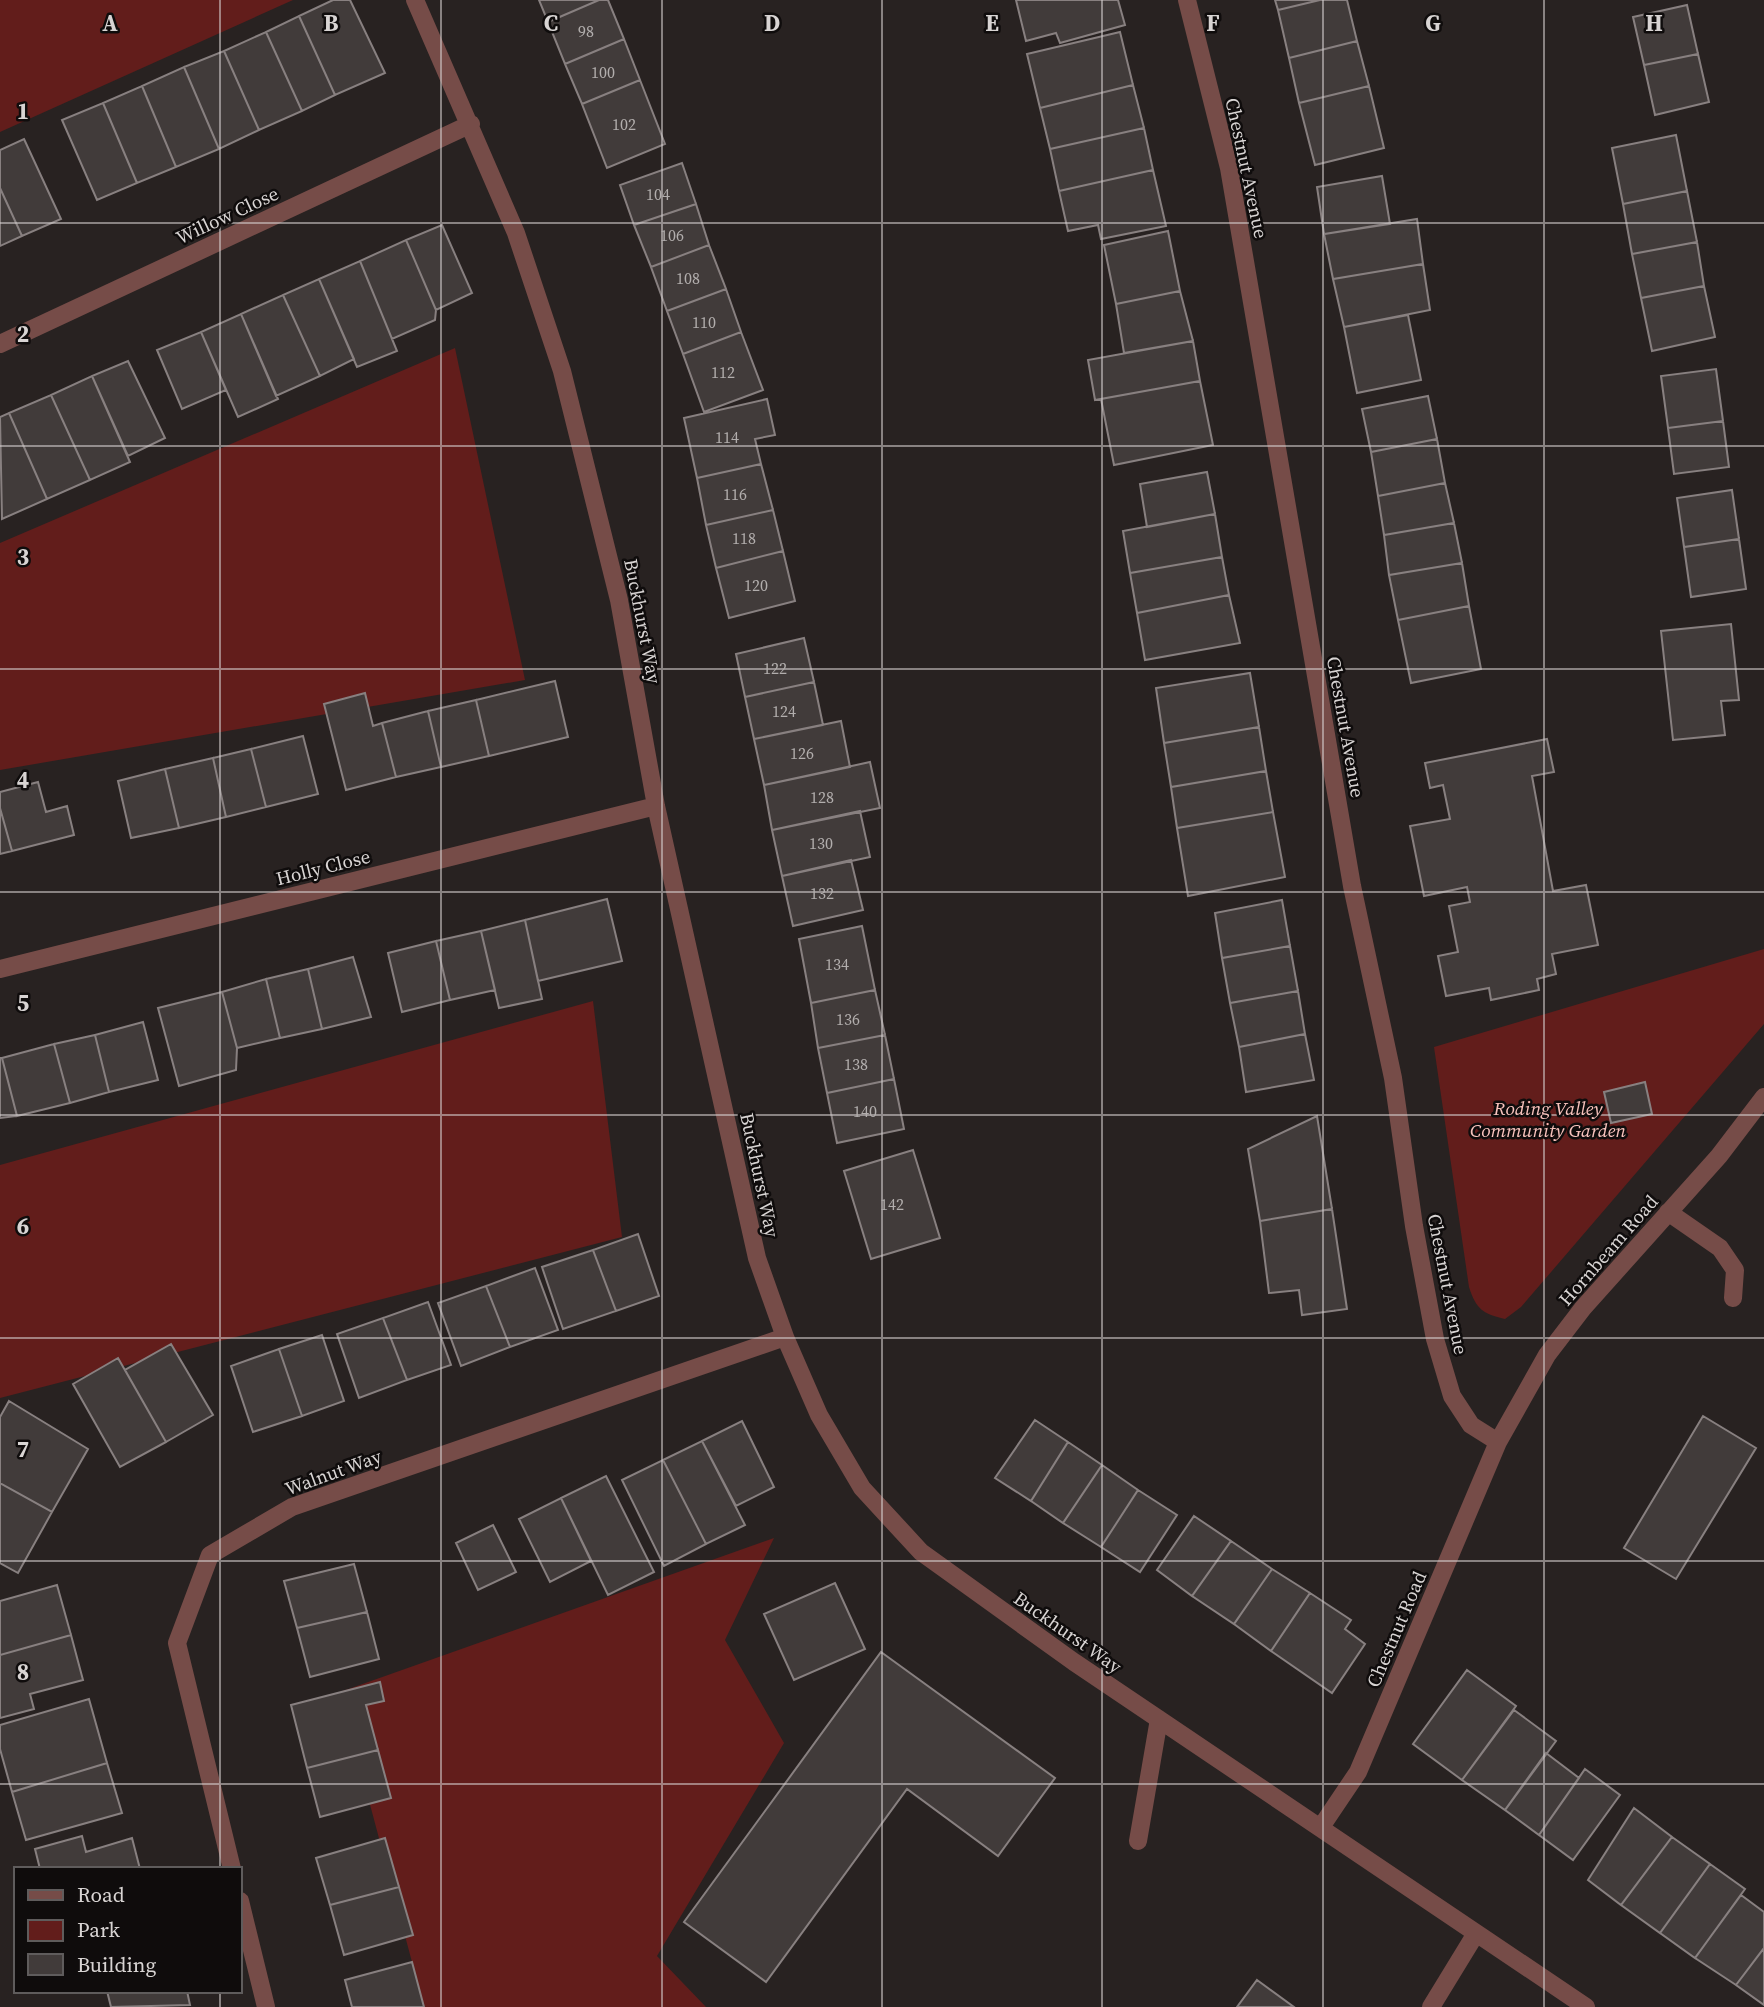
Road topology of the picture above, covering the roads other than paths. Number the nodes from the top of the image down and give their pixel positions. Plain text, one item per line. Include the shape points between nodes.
1 (415, 0) edge
2 (1187, 0) edge
3 (471, 124) junction
4 (0, 344) edge
5 (656, 806) junction
6 (0, 970) edge
7 (1764, 1097) edge
8 (1668, 1212) junction
9 (1733, 1298) dead end
10 (785, 1337) junction
11 (1497, 1442) junction
12 (1159, 1719) junction
13 (1321, 1827) junction
14 (1138, 1841) dead end
15 (232, 1867) edge
16 (242, 1909) edge
17 (1475, 1934) junction
18 (266, 2007) edge
19 (1431, 2007) edge
20 (1586, 2007) edge

1 - 3 street, Buckhurst Way
2 - 11 street, Chestnut Avenue via 1229,168 1352,886 1393,1078 1435,1339 1452,1396 1471,1426
3 - 4 street, Willow Close
3 - 5 street, Buckhurst Way via 516,233 562,371 619,600
5 - 6 street, Holly Close
5 - 10 street, Buckhurst Way via 757,1258
7 - 8 street, Hornbeam Road
8 - 9 street via 1720,1248 1735,1270
8 - 11 street, Hornbeam Road via 1547,1355
10 - 12 street, Buckhurst Way via 819,1415 862,1488 921,1552
10 - 15 street, Walnut Way via 292,1507 210,1555 177,1643
11 - 13 street, Chestnut Road via 1358,1772
12 - 13 street, Buckhurst Way
12 - 14 street
13 - 17 street, Buckhurst Way
16 - 18 street
17 - 19 street
17 - 20 street, Buckhurst Way

